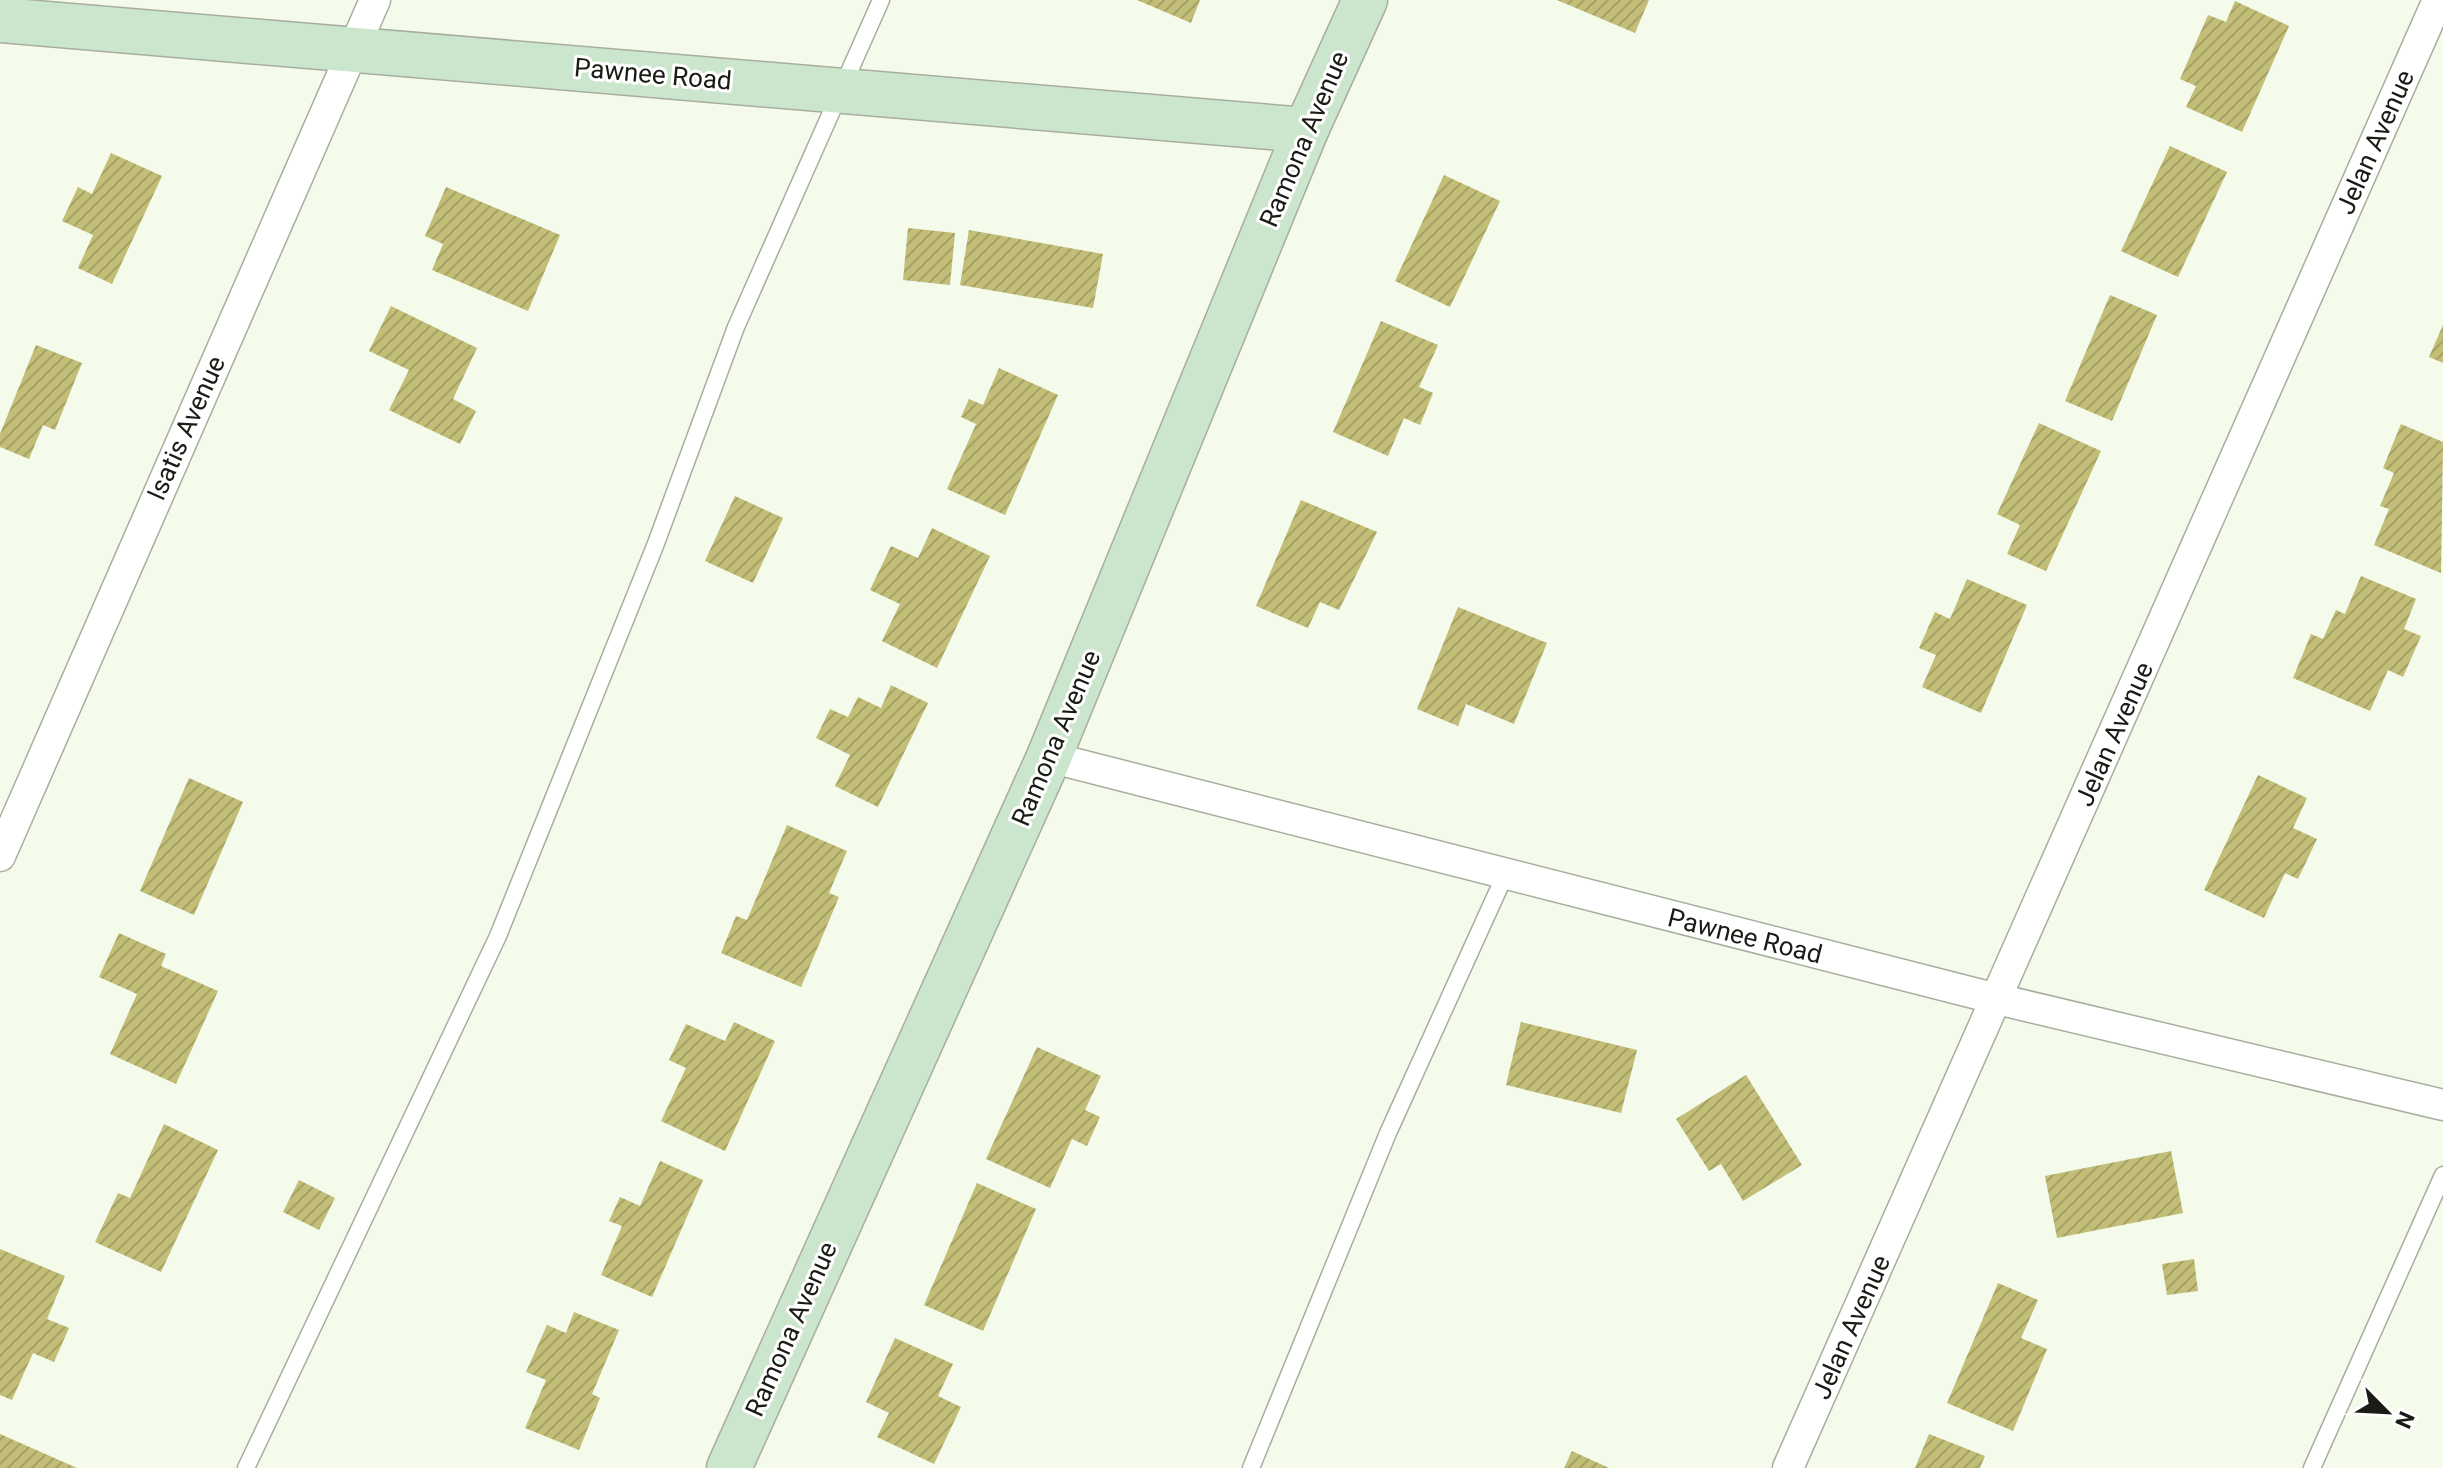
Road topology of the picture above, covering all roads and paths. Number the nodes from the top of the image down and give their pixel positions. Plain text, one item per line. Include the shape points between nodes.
1 (375, 0) edge
2 (881, 0) edge
3 (1365, 0) edge
4 (2438, 0) edge
5 (0, 20) edge
6 (353, 49) junction
7 (839, 90) junction
8 (1306, 130) junction
9 (1049, 757) junction
10 (0, 856) edge
11 (1505, 875) junction
12 (1997, 999) junction
13 (2443, 1105) edge
14 (2443, 1175) edge
15 (246, 1468) edge
16 (729, 1468) edge
17 (1251, 1468) edge
18 (1788, 1468) edge
19 (2312, 1468) edge

1 - 6 street, Isatis Avenue
2 - 7 lane
3 - 8 street, Ramona Avenue
4 - 12 street, Jelan Avenue
5 - 6 street, Pawnee Road
6 - 7 street, Pawnee Road
6 - 10 street, Isatis Avenue
7 - 8 street, Pawnee Road
7 - 15 lane via 736,327 655,546 498,936
8 - 9 street, Ramona Avenue
9 - 11 street, Pawnee Road
9 - 16 street, Ramona Avenue
11 - 12 street, Pawnee Road
11 - 17 lane via 1388,1133
12 - 13 street, Pawnee Road
12 - 18 street, Jelan Avenue
14 - 19 lane

